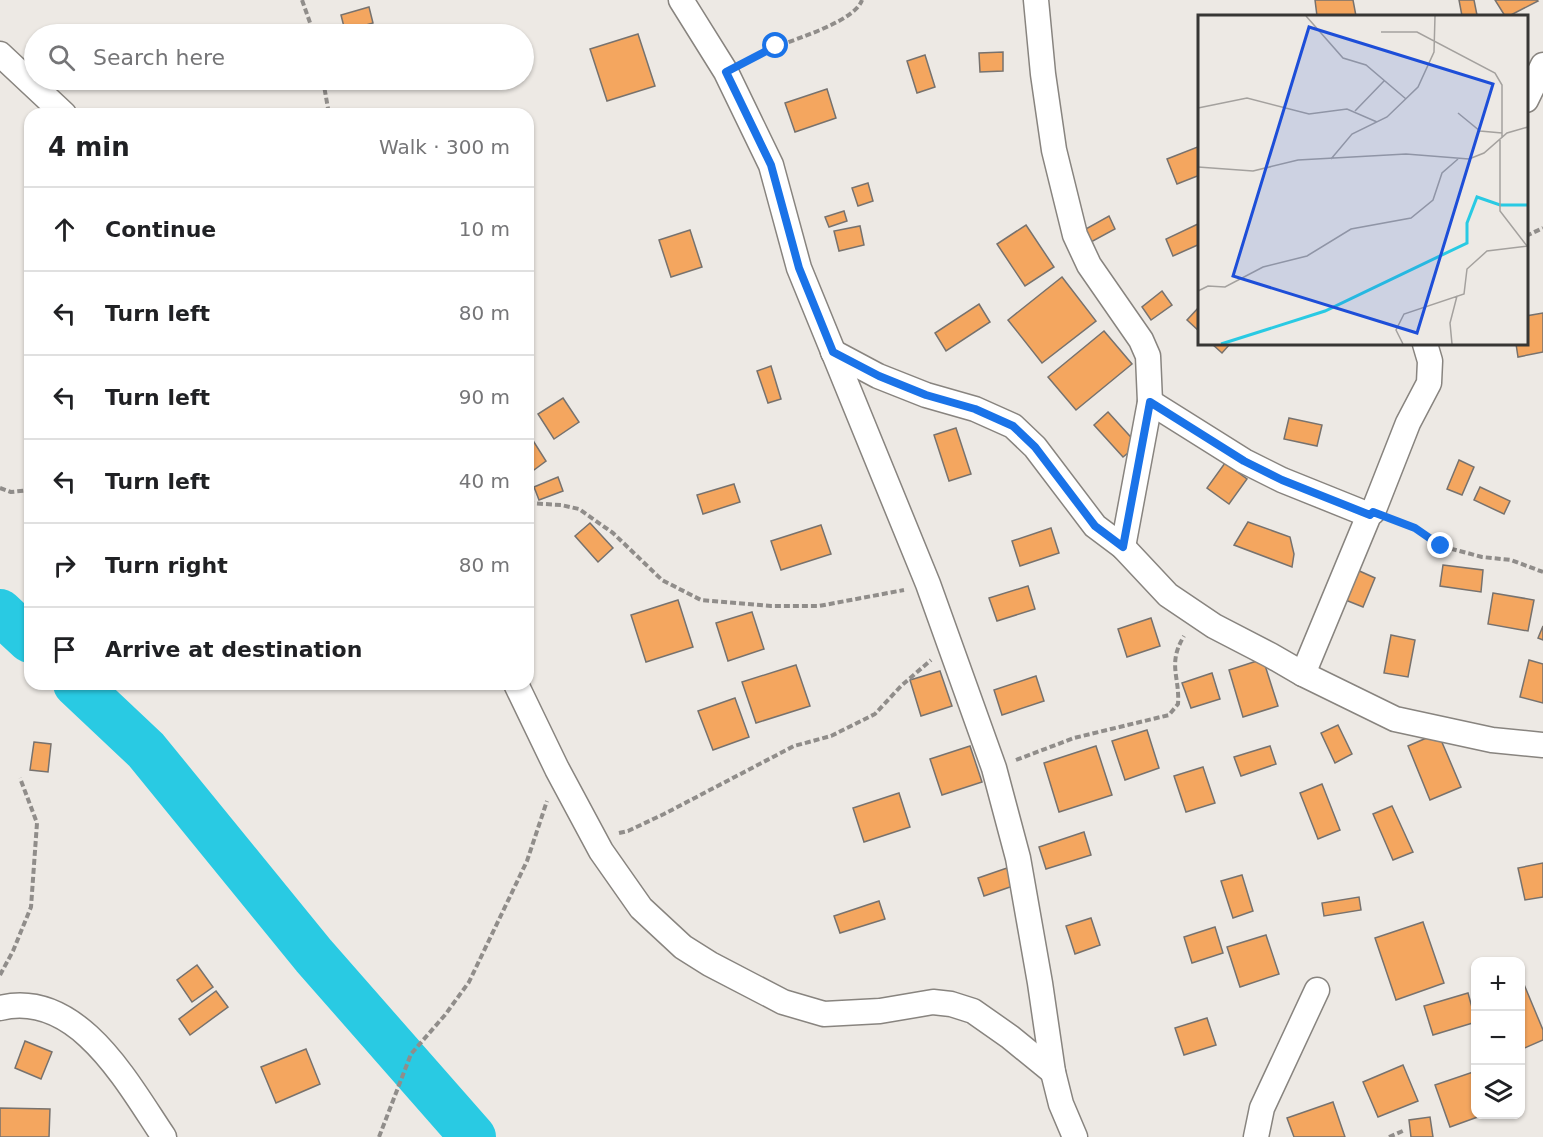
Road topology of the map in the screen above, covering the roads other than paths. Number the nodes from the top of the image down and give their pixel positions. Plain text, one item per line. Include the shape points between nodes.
1 (681, 0) edge
2 (1036, 0) edge
3 (0, 54) edge
4 (1543, 65) edge
5 (24, 76) edge
6 (38, 90) edge
7 (1528, 98) edge
8 (58, 108) edge
9 (1425, 345) edge
10 (833, 352) junction
11 (1150, 402) junction
12 (1371, 514) junction
13 (1123, 547) junction
14 (1303, 675) junction
15 (519, 690) edge
16 (1543, 745) edge
17 (1317, 990) dead end
18 (0, 1008) edge
19 (1053, 1072) junction
20 (164, 1137) edge
21 (1076, 1137) edge
22 (1256, 1137) edge

1 - 10 street via 726,72 771,165 799,268
2 - 11 street via 1054,150 1075,235 1089,265 1141,340 1148,356
3 - 5 street
4 - 7 street
6 - 8 street
9 - 12 street via 1430,361 1429,383 1408,423
10 - 13 street via 879,376 1013,426 1035,447 1095,526
10 - 19 street via 928,584 994,768 1018,858
11 - 12 street via 1244,461
11 - 13 street
12 - 14 street
13 - 14 street via 1168,595 1214,626
14 - 16 street via 1395,719 1492,740
15 - 19 street via 594,839 635,899 683,947 783,1002 825,1014 880,1011 933,1002 973,1011
17 - 22 street via 1262,1108
18 - 20 street via 31,1006 57,1013 86,1032 116,1066
19 - 21 street via 1061,1104

